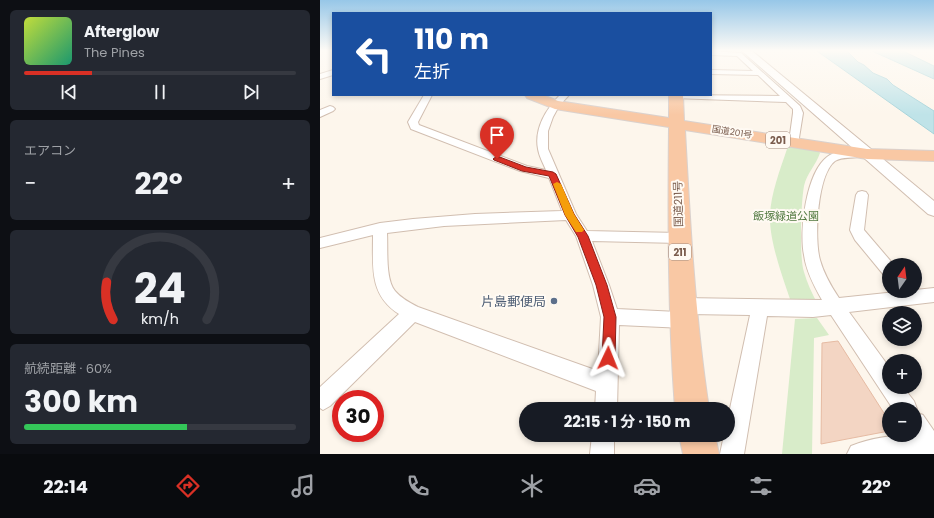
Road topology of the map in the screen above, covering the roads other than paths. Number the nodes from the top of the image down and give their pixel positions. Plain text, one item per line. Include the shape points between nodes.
1 (332, 72) edge
2 (720, 72) edge
3 (766, 72) edge
4 (761, 73) joint
5 (320, 77) edge
6 (427, 96) edge
7 (538, 96) edge
8 (676, 96) edge
9 (788, 99) junction
10 (560, 100) edge
11 (330, 109) dead end
12 (320, 114) edge
13 (677, 124) junction
14 (794, 142) junction
15 (873, 154) junction
16 (934, 156) edge
17 (553, 174) junction
18 (862, 195) dead end
19 (934, 210) edge
20 (570, 215) junction
21 (380, 228) junction
22 (583, 236) junction
23 (679, 238) junction
24 (320, 243) edge
25 (882, 262) edge
26 (922, 294) edge
27 (934, 295) edge
28 (887, 298) edge
29 (835, 307) junction
30 (760, 308) junction
31 (412, 313) junction
32 (684, 313) junction
33 (610, 317) junction
34 (882, 375) edge
35 (608, 385) junction
36 (323, 399) dead end
37 (607, 402) edge
38 (691, 402) edge
39 (925, 438) edge
40 (603, 442) edge
41 (698, 442) edge
42 (602, 454) edge
43 (701, 454) edge
44 (732, 454) edge
45 (859, 454) edge

1 - 5 street
2 - 4 street
3 - 15 street
4 - 9 street
6 - 17 street via 413,122 414,126 524,169
7 - 10 highway, 国道201号 / 201
8 - 9 street
8 - 13 highway, 国道211号 / 211
9 - 14 street via 797,108 798,113
10 - 13 highway, 国道201号 / 201
10 - 17 street via 548,117 543,131 543,149
11 - 12 street
13 - 14 highway, 国道201号 / 201
13 - 23 highway, 国道211号 / 211
14 - 15 highway, 国道201号 / 201
15 - 16 highway, 国道201号 / 201
15 - 19 street
15 - 29 street via 836,155 820,173 815,189 812,207 812,259 819,280
17 - 20 street
18 - 25 street via 857,230
20 - 21 street via 414,223
20 - 22 street
21 - 24 street
21 - 31 street via 383,285 388,295
22 - 23 street
22 - 33 street via 602,285
23 - 32 highway, 国道211号 / 211
26 - 27 street
28 - 29 street
29 - 30 street
29 - 34 street
30 - 32 street
30 - 44 street
31 - 35 street
31 - 36 street
32 - 33 street
32 - 38 highway, 国道211号 / 211
33 - 35 street
35 - 37 street
39 - 45 street
40 - 42 street
41 - 43 highway

